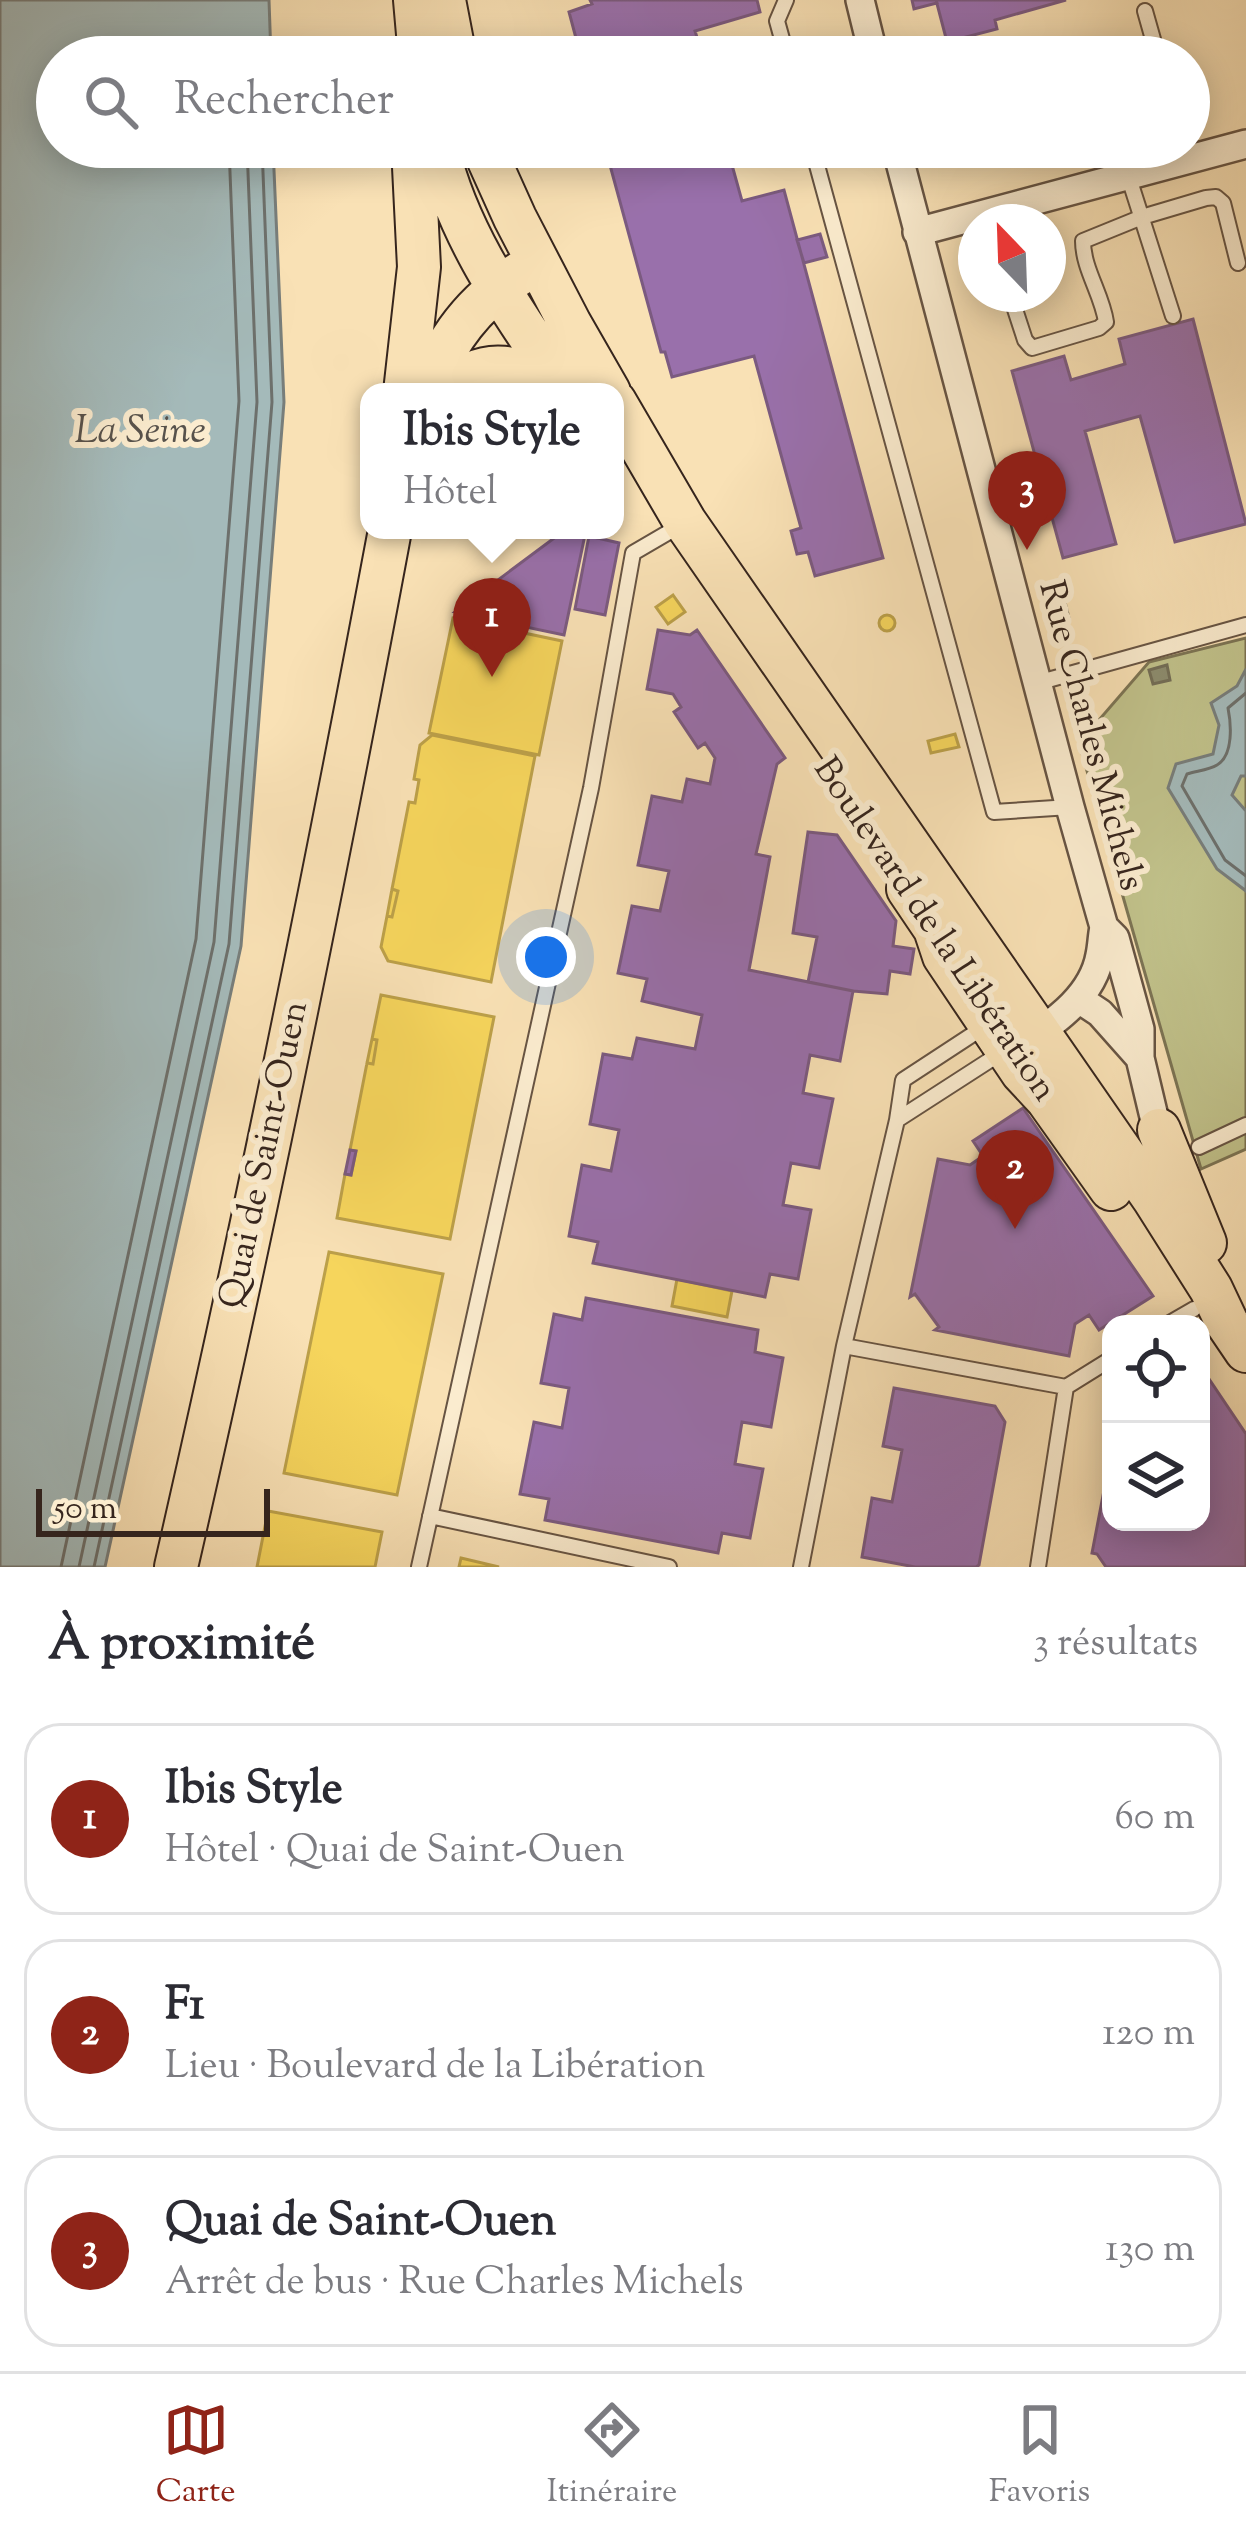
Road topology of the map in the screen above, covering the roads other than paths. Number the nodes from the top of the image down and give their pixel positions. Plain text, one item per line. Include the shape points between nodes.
1 (416, 0) edge
2 (444, 0) edge
3 (785, 0) edge
4 (860, 0) edge
5 (1145, 11) dead end
6 (418, 36) edge
7 (451, 36) edge
8 (781, 36) edge
9 (869, 36) edge
10 (1152, 36) edge
11 (1246, 144) edge
12 (1210, 149) edge
13 (414, 168) edge
14 (443, 168) edge
15 (492, 168) edge
16 (818, 168) edge
17 (901, 168) edge
18 (1147, 168) edge
19 (1128, 176) junction
20 (1142, 217) junction
21 (515, 218) junction
22 (917, 232) junction
23 (470, 240) junction
24 (538, 262) junction
25 (1238, 262) dead end
26 (419, 267) junction
27 (497, 287) junction
28 (1015, 312) edge
29 (1173, 316) dead end
30 (406, 383) edge
31 (430, 383) edge
32 (459, 383) edge
33 (549, 383) edge
34 (559, 383) edge
35 (604, 383) edge
36 (624, 420) edge
37 (624, 466) edge
38 (677, 528) junction
39 (388, 539) edge
40 (1246, 625) edge
41 (1037, 683) junction
42 (1070, 807) junction
43 (1104, 927) junction
44 (1078, 999) junction
45 (1014, 1041) junction
46 (1140, 1058) junction
47 (897, 1120) junction
48 (1246, 1125) edge
49 (1159, 1130) junction
50 (1199, 1147) dead end
51 (1154, 1199) junction
52 (1180, 1315) edge
53 (1210, 1332) edge
54 (844, 1346) junction
55 (1246, 1351) edge
56 (1102, 1365) edge
57 (1066, 1387) junction
58 (430, 1516) junction
59 (176, 1567) edge
60 (419, 1567) edge
61 (670, 1567) edge
62 (801, 1567) edge
63 (1038, 1567) edge

1 - 6 main road
2 - 7 main road
3 - 8 lane
4 - 9 street
5 - 10 lane
11 - 12 street
13 - 26 main road
14 - 23 main road
15 - 21 main road
16 - 42 lane via 994,812
17 - 22 street, Rue Charles Michels
18 - 19 street
19 - 20 lane
19 - 22 street
20 - 25 lane via 1216,197
20 - 28 lane via 1083,241 1104,308 1099,328 1032,348
20 - 29 lane
21 - 23 main road
21 - 24 main road
22 - 41 street, Rue Charles Michels
23 - 26 main road
23 - 27 main road
24 - 27 main road
24 - 35 main road
26 - 30 main road
27 - 31 main road via 456,331
27 - 34 main road
32 - 33 main road via 508,366
36 - 38 main road
37 - 38 main road, Boulevard de la Libération
38 - 45 main road, Boulevard de la Libération via 893,826
38 - 45 main road, Boulevard de la Libération via 935,929 944,956
38 - 58 lane via 633,553 591,788
39 - 59 main road, Quai de Saint-Ouen
40 - 41 lane
41 - 42 street, Rue Charles Michels
42 - 43 street, Rue Charles Michels
43 - 44 street, Rue Charles Michels via 1100,958
43 - 46 street, Rue Charles Michels via 1128,982
44 - 45 street, Rue Charles Michels via 1056,1021
44 - 46 street
45 - 47 lane
45 - 47 lane via 903,1080
45 - 51 main road, Boulevard de la Libération
45 - 52 main road, Boulevard de la Libération via 1109,1185
46 - 49 street, Rue Charles Michels
47 - 54 lane
48 - 50 lane
49 - 51 street, Rue Charles Michels
49 - 55 main road
51 - 55 main road, Boulevard de la Libération
53 - 55 main road, Boulevard de la Libération
54 - 57 lane
54 - 62 lane
56 - 57 lane
57 - 63 lane
58 - 60 lane
58 - 61 lane

